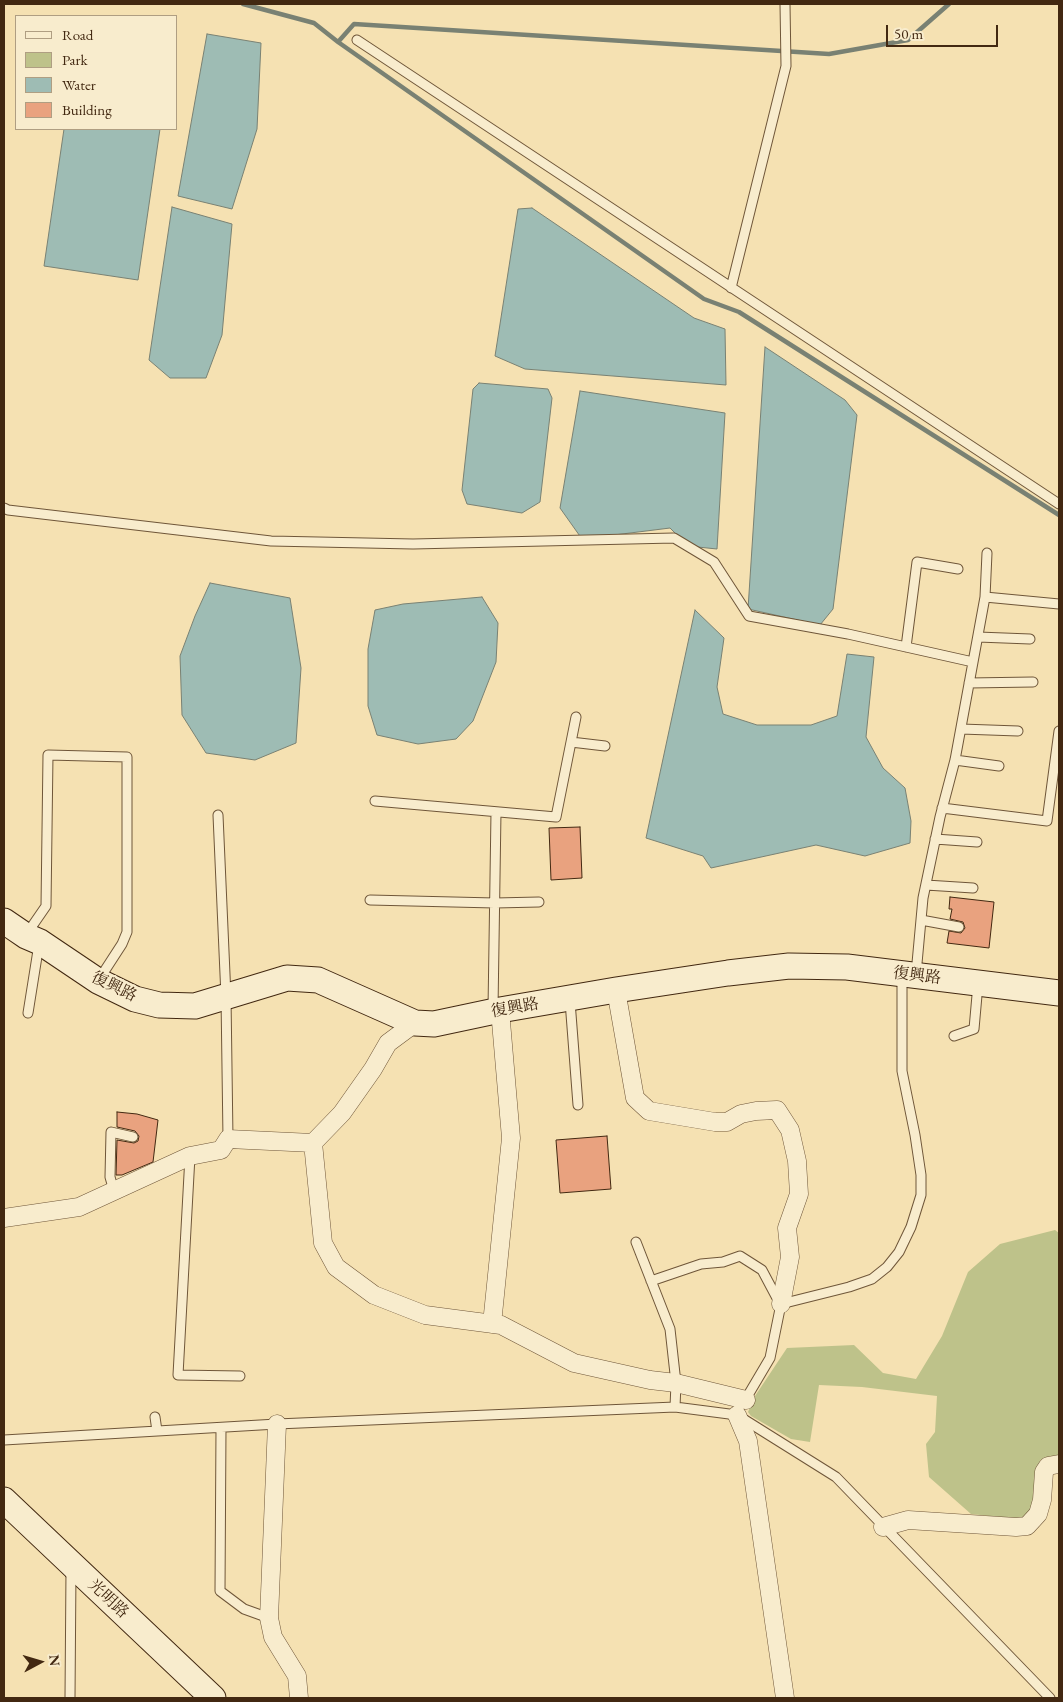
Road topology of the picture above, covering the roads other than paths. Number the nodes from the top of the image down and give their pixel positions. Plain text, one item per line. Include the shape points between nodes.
1 (785, 4) edge
2 (357, 40) dead end
3 (731, 288) junction
4 (1059, 504) edge
5 (4, 508) edge
6 (987, 553) dead end
7 (958, 569) dead end
8 (985, 597) junction
9 (1059, 604) edge
10 (978, 637) junction
11 (1030, 639) dead end
12 (906, 647) junction
13 (973, 662) junction
14 (1033, 682) dead end
15 (970, 683) junction
16 (576, 717) dead end
17 (961, 728) junction
18 (1059, 730) edge
19 (1018, 731) dead end
20 (571, 742) junction
21 (605, 746) dead end
22 (956, 760) junction
23 (999, 766) dead end
24 (375, 801) dead end
25 (942, 808) junction
26 (496, 812) junction
27 (218, 815) dead end
28 (935, 838) junction
29 (977, 842) dead end
30 (926, 885) junction
31 (973, 888) dead end
32 (370, 900) dead end
33 (539, 902) dead end
34 (495, 903) junction
35 (921, 920) junction
36 (4, 921) edge
37 (959, 927) dead end
38 (33, 939) junction
39 (909, 976) junction
40 (98, 981) junction
41 (978, 984) junction
42 (616, 990) junction
43 (1059, 993) edge
44 (226, 997) junction
45 (570, 998) junction
46 (496, 1010) junction
47 (28, 1013) dead end
48 (415, 1023) junction
49 (954, 1036) dead end
50 (578, 1105) dead end
51 (133, 1137) dead end
52 (228, 1138) junction
53 (312, 1143) junction
54 (190, 1156) junction
55 (114, 1191) junction
56 (4, 1218) edge
57 (636, 1242) dead end
58 (651, 1281) junction
59 (781, 1304) junction
60 (492, 1324) junction
61 (240, 1376) dead end
62 (676, 1384) junction
63 (675, 1407) junction
64 (741, 1407) junction
65 (155, 1417) dead end
66 (277, 1424) junction
67 (221, 1428) junction
68 (157, 1431) junction
69 (4, 1440) edge
70 (1059, 1464) edge
71 (4, 1500) edge
72 (883, 1527) junction
73 (72, 1564) junction
74 (269, 1618) junction
75 (70, 1698) edge
76 (213, 1698) edge
77 (299, 1698) edge
78 (785, 1698) edge
79 (1050, 1698) edge

1 - 3 lane via 786,66
2 - 3 lane
3 - 4 lane
5 - 12 lane via 271,541 413,544 674,538 714,562 749,616
6 - 8 lane
7 - 12 lane via 917,562
8 - 9 lane
8 - 10 lane
10 - 11 lane
10 - 13 lane
12 - 13 lane
13 - 15 lane
14 - 15 lane
15 - 17 lane
16 - 20 lane
17 - 19 lane
17 - 22 lane
18 - 25 lane via 1047,821
20 - 21 lane
20 - 26 lane via 556,817
22 - 23 lane
22 - 25 lane
24 - 26 lane
25 - 28 lane
26 - 34 lane
27 - 44 lane
28 - 29 lane
28 - 30 lane
30 - 31 lane
30 - 35 lane
32 - 34 lane
33 - 34 lane
34 - 46 lane
35 - 37 lane
35 - 39 lane
36 - 38 street, 復興路
38 - 40 street, 復興路
38 - 40 lane via 46,906 48,755 127,757 127,932
38 - 47 lane
39 - 41 street, 復興路
39 - 42 street, 復興路 via 847,967 789,966
39 - 59 lane via 902,1071 921,1175 920,1195 911,1227 887,1268 872,1278
40 - 44 street, 復興路 via 136,999 159,1005 195,1006
41 - 43 street, 復興路
41 - 49 lane via 974,1029
42 - 45 street, 復興路
42 - 59 street via 635,1098 649,1111 727,1122 740,1114 777,1110 790,1130 797,1161 799,1194 787,1228 790,1257
44 - 48 street, 復興路 via 287,978 318,980
44 - 52 lane
45 - 46 street, 復興路
45 - 50 lane
46 - 48 street, 復興路 via 434,1024
46 - 60 street via 511,1138
48 - 53 street via 388,1043 342,1113
51 - 55 lane via 111,1132 110,1177
52 - 53 street
52 - 54 street via 221,1150
53 - 60 street via 323,1243 336,1267 374,1295 425,1315
54 - 55 street
54 - 61 lane via 178,1375
55 - 56 street via 79,1207
57 - 58 lane
58 - 59 lane via 701,1264 740,1256 762,1270
58 - 62 lane via 670,1329
59 - 64 lane via 770,1358
60 - 62 street via 501,1325 574,1363
62 - 63 lane
62 - 64 street
63 - 64 lane
63 - 66 lane
64 - 72 lane via 836,1477
64 - 78 street
65 - 68 lane
66 - 67 lane
66 - 74 street
67 - 68 lane
67 - 74 lane via 220,1591 244,1609
68 - 69 lane
70 - 72 street via 1048,1466 1044,1472 1038,1514 1027,1526 908,1520
71 - 73 street, 光明路
72 - 79 lane
73 - 75 lane
73 - 76 street, 光明路
74 - 77 street via 273,1637 298,1676

